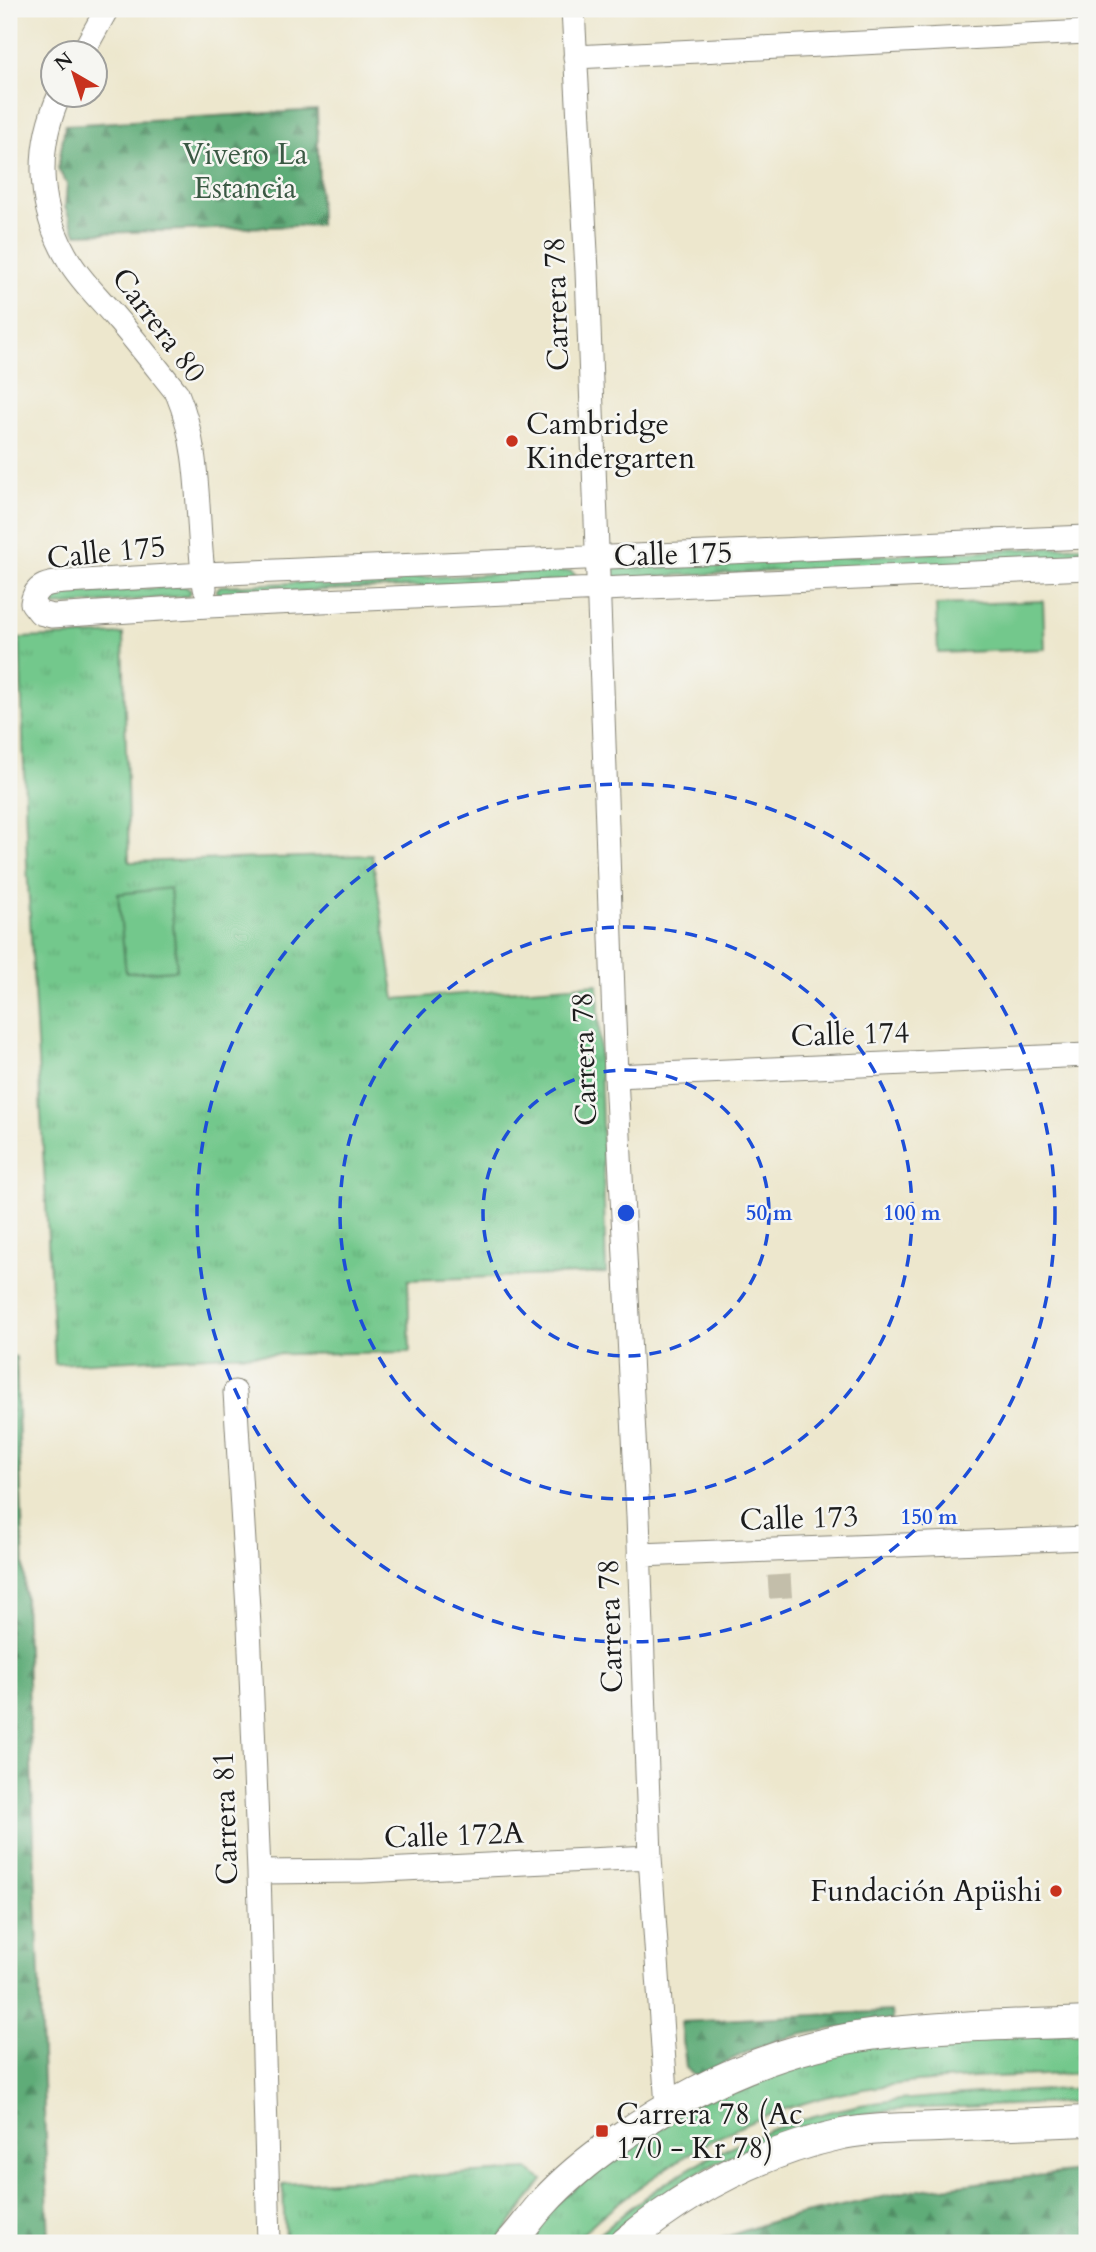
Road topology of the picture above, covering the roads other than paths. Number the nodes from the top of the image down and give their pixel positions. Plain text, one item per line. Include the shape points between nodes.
1 (107, 9) edge
2 (573, 9) edge
3 (1087, 32) edge
4 (91, 38) edge
5 (575, 57) junction
6 (54, 108) edge
7 (1087, 537) edge
8 (596, 557) junction
9 (1087, 568) edge
10 (203, 574) junction
11 (598, 588) junction
12 (208, 606) junction
13 (1087, 1055) edge
14 (616, 1076) junction
15 (235, 1392) dead end
16 (1087, 1538) edge
17 (639, 1555) junction
18 (650, 1857) junction
19 (259, 1872) junction
20 (1087, 2022) edge
21 (667, 2107) junction
22 (1087, 2121) edge
23 (269, 2243) edge
24 (510, 2243) edge
25 (625, 2243) edge

1 - 4 street
2 - 5 street, Carrera 78
3 - 5 street
5 - 8 street, Carrera 78
6 - 10 street, Carrera 80 via 41,166 55,234 72,265 177,393 191,436
7 - 8 street, Calle 175
8 - 10 street, Calle 175
8 - 11 street, Carrera 78
9 - 11 street, Calle 175
10 - 12 street, Carrera 80
10 - 12 street, Calle 175 via 51,583 37,589 32,603 52,616
11 - 12 street, Calle 175
11 - 14 street, Carrera 78
13 - 14 street, Calle 174
14 - 17 street, Carrera 78
15 - 19 street, Carrera 81
16 - 17 street, Calle 173
17 - 18 street, Carrera 78
18 - 19 street, Calle 172A
18 - 21 street, Carrera 78
19 - 23 street, Carrera 81 via 259,2203
20 - 21 main road via 885,2033 839,2040 738,2071
21 - 24 main road via 574,2173
22 - 25 main road via 880,2129 797,2146 692,2193

